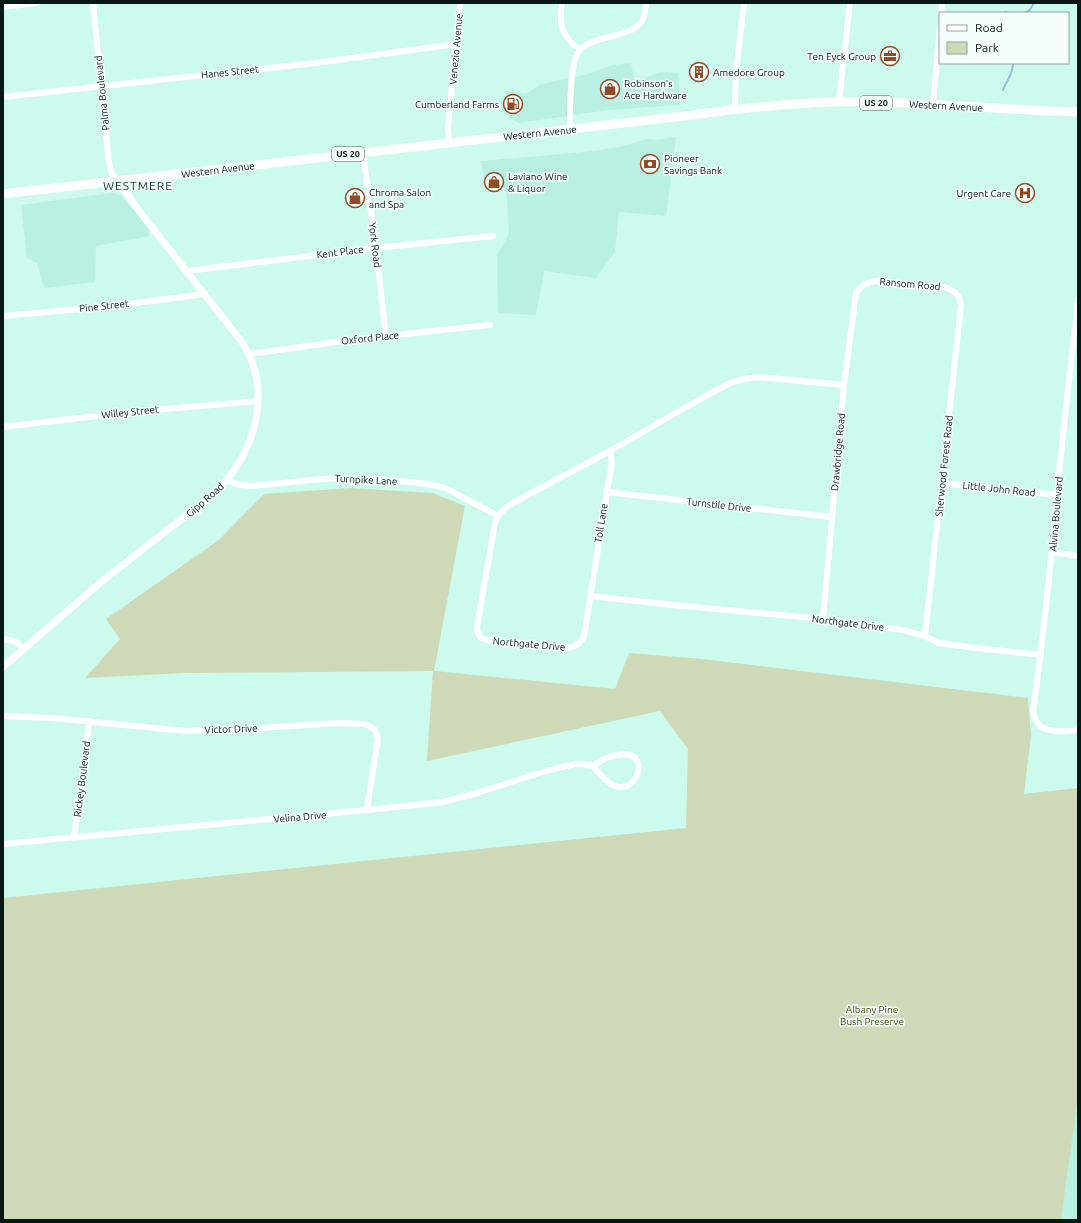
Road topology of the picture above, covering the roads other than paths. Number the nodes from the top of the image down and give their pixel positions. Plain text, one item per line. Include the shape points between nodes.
1 (37, 3) edge
2 (93, 3) edge
3 (460, 3) edge
4 (562, 3) edge
5 (646, 3) edge
6 (744, 3) edge
7 (850, 3) edge
8 (3, 7) edge
9 (939, 37) edge
10 (457, 44) junction
11 (580, 50) junction
12 (101, 86) junction
13 (3, 97) edge
14 (839, 102) junction
15 (933, 105) junction
16 (735, 109) junction
17 (1078, 112) edge
18 (571, 130) junction
19 (449, 143) junction
20 (363, 153) junction
21 (118, 181) junction
22 (3, 194) edge
23 (493, 236) dead end
24 (376, 248) junction
25 (187, 271) junction
26 (860, 287) joint
27 (205, 294) junction
28 (958, 296) joint
29 (1078, 300) edge
30 (3, 316) edge
31 (490, 325) dead end
32 (386, 336) junction
33 (250, 354) junction
34 (844, 385) junction
35 (258, 401) junction
36 (3, 427) edge
37 (610, 451) junction
38 (227, 480) junction
39 (942, 483) junction
40 (606, 492) junction
41 (1057, 495) junction
42 (498, 516) junction
43 (832, 517) junction
44 (1052, 552) junction
45 (1078, 556) edge
46 (590, 596) junction
47 (823, 619) junction
48 (925, 636) junction
49 (3, 639) edge
50 (24, 649) junction
51 (1041, 655) junction
52 (3, 667) edge
53 (3, 716) edge
54 (89, 721) junction
55 (1078, 730) edge
56 (593, 766) junction
57 (367, 810) junction
58 (74, 837) junction
59 (3, 844) edge

1 - 8 street
2 - 12 street, Palma Boulevard
3 - 10 street, Venezio Avenue
4 - 11 street via 561,22 565,35
5 - 11 street via 642,20 638,24
6 - 16 street via 736,72
7 - 14 street
9 - 15 street
10 - 12 street, Hanes Street via 315,63
10 - 19 street, Venezio Avenue via 448,128
11 - 18 street via 574,64
12 - 13 street, Hanes Street
12 - 21 street, Palma Boulevard via 110,168
14 - 15 main road, Western Avenue / US 20
14 - 16 main road, Western Avenue / US 20
15 - 17 main road, Western Avenue / US 20
16 - 18 main road, Western Avenue / US 20
18 - 19 main road, Western Avenue / US 20
19 - 20 main road, Western Avenue / US 20
20 - 21 main road, Western Avenue / US 20
20 - 24 street, York Road
21 - 22 main road, Western Avenue / US 20
21 - 25 street, Gipp Road
23 - 24 street, Kent Place
24 - 25 street, Kent Place
24 - 32 street, York Road
25 - 27 street, Gipp Road
26 - 28 street, Ransom Road via 871,281 884,282 945,288 954,291
26 - 34 street, Drawbridge Road via 853,308
27 - 30 street, Pine Street
27 - 33 street, Gipp Road
28 - 39 street, Sherwood Forest Road via 961,305
29 - 41 street, Alvina Boulevard
31 - 32 street, Oxford Place
32 - 33 street, Oxford Place
33 - 35 street, Gipp Road via 256,376
34 - 37 street via 758,377 739,380 680,410
34 - 43 street, Drawbridge Road
35 - 36 street, Willey Street
35 - 38 street, Gipp Road via 256,421 249,443
37 - 40 street, Toll Lane via 612,462
37 - 42 street via 522,497
38 - 42 street, Turnpike Lane via 251,486 333,478 428,484 453,492
38 - 50 street, Gipp Road via 198,507 101,582
39 - 41 street, Little John Road
39 - 48 street, Sherwood Forest Road
40 - 43 street, Turnstile Drive
40 - 46 street, Toll Lane
41 - 44 street, Alvina Boulevard
42 - 46 street, Northgate Drive via 477,626 481,638 491,641 573,647 584,636
43 - 47 street, Drawbridge Road
44 - 45 street
44 - 51 street, Alvina Boulevard
46 - 47 street, Northgate Drive
47 - 48 street, Northgate Drive via 904,630
48 - 51 street, Northgate Drive via 939,643
49 - 50 street via 14,641
50 - 52 street, Gipp Road
51 - 55 street, Alvina Boulevard via 1034,718 1046,729
53 - 54 street, Victor Drive
54 - 57 street, Victor Drive via 186,731 337,723 368,725 375,730 378,738
54 - 58 street, Rickey Boulevard
56 - 56 street via 609,782 621,787 632,782 639,770 636,759 626,754 610,756
56 - 57 street, Velina Drive via 575,764 443,802
57 - 58 street, Velina Drive
58 - 59 street, Velina Drive

